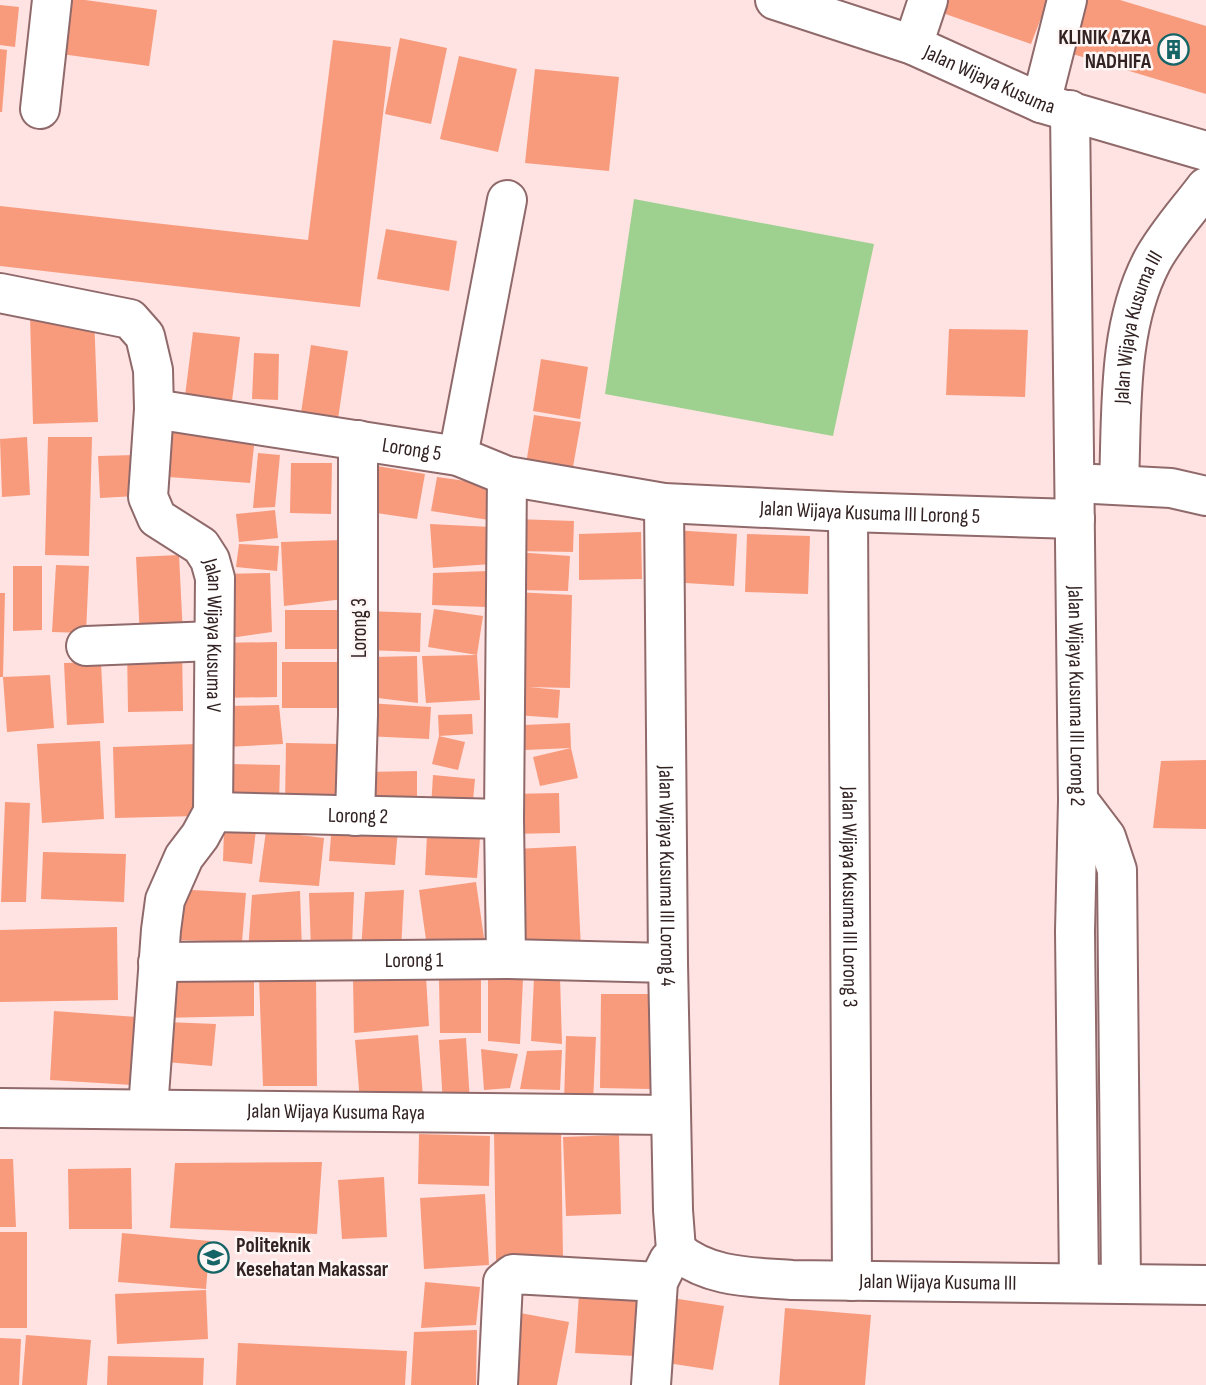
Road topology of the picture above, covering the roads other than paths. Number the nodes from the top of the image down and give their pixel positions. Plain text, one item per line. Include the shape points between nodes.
1 (52, 0) edge
2 (775, 0) edge
3 (928, 0) edge
4 (1067, 0) edge
5 (913, 45) junction
6 (1055, 106) junction
7 (40, 109) dead end
8 (1206, 150) edge
9 (1206, 187) edge
10 (507, 200) dead end
11 (0, 293) edge
12 (154, 409) junction
13 (358, 440) junction
14 (458, 456) junction
15 (507, 477) junction
16 (1119, 484) junction
17 (1206, 496) edge
18 (1075, 502) junction
19 (664, 503) junction
20 (848, 512) junction
21 (213, 641) junction
22 (86, 646) dead end
23 (1078, 800) junction
24 (213, 811) junction
25 (355, 816) junction
26 (504, 819) junction
27 (506, 959) junction
28 (158, 962) junction
29 (668, 963) junction
30 (0, 1108) edge
31 (148, 1109) junction
32 (671, 1115) junction
33 (667, 1266) junction
34 (852, 1281) junction
35 (1079, 1283) junction
36 (1121, 1283) junction
37 (1206, 1285) edge
38 (498, 1385) edge
39 (651, 1385) edge

1 - 7 street
2 - 5 street, Jalan Wijaya Kusuma
3 - 5 street
4 - 6 street, Jalan Wijaya Kusuma III Lorong 2
5 - 6 street, Jalan Wijaya Kusuma
6 - 8 street, Jalan Wijaya Kusuma
6 - 18 street, Jalan Wijaya Kusuma III Lorong 2
9 - 16 street, Jalan Wijaya Kusuma III via 1153,260 1137,297 1125,359
10 - 14 street
11 - 12 street, Jalan Wijaya Kusuma V via 130,319 149,346
12 - 13 street, Lorong 5
12 - 21 street, Jalan Wijaya Kusuma V via 148,497 156,518 201,546 210,559 215,578
13 - 14 street, Lorong 5
13 - 25 street, Lorong 3
14 - 15 street, Lorong 5
15 - 19 street, Lorong 5
15 - 26 street
16 - 17 street
16 - 18 street
18 - 20 street, Jalan Wijaya Kusuma III Lorong 5
18 - 23 street, Jalan Wijaya Kusuma III Lorong 2
19 - 20 street, Jalan Wijaya Kusuma III Lorong 5
19 - 29 street, Jalan Wijaya Kusuma III Lorong 4
20 - 34 street, Jalan Wijaya Kusuma III Lorong 3
21 - 22 street
21 - 24 street, Jalan Wijaya Kusuma V
23 - 35 street, Jalan Wijaya Kusuma III Lorong 2
23 - 36 street via 1106,837 1117,870
24 - 25 street, Lorong 2
24 - 28 street via 165,900
25 - 26 street, Lorong 2
26 - 27 street
27 - 28 street, Lorong 1
27 - 29 street, Lorong 1
28 - 31 street
29 - 32 street, Jalan Wijaya Kusuma III Lorong 4
30 - 31 street, Jalan Wijaya Kusuma Raya
31 - 32 street, Jalan Wijaya Kusuma Raya
32 - 33 street, Jalan Wijaya Kusuma III Lorong 4
33 - 34 street, Jalan Wijaya Kusuma III via 687,1259 728,1274
33 - 38 street via 513,1275 503,1282
33 - 39 street, Jalan Wijaya Kusuma III Lorong 4
34 - 35 street, Jalan Wijaya Kusuma III
35 - 36 street, Jalan Wijaya Kusuma III
36 - 37 street, Jalan Wijaya Kusuma III

